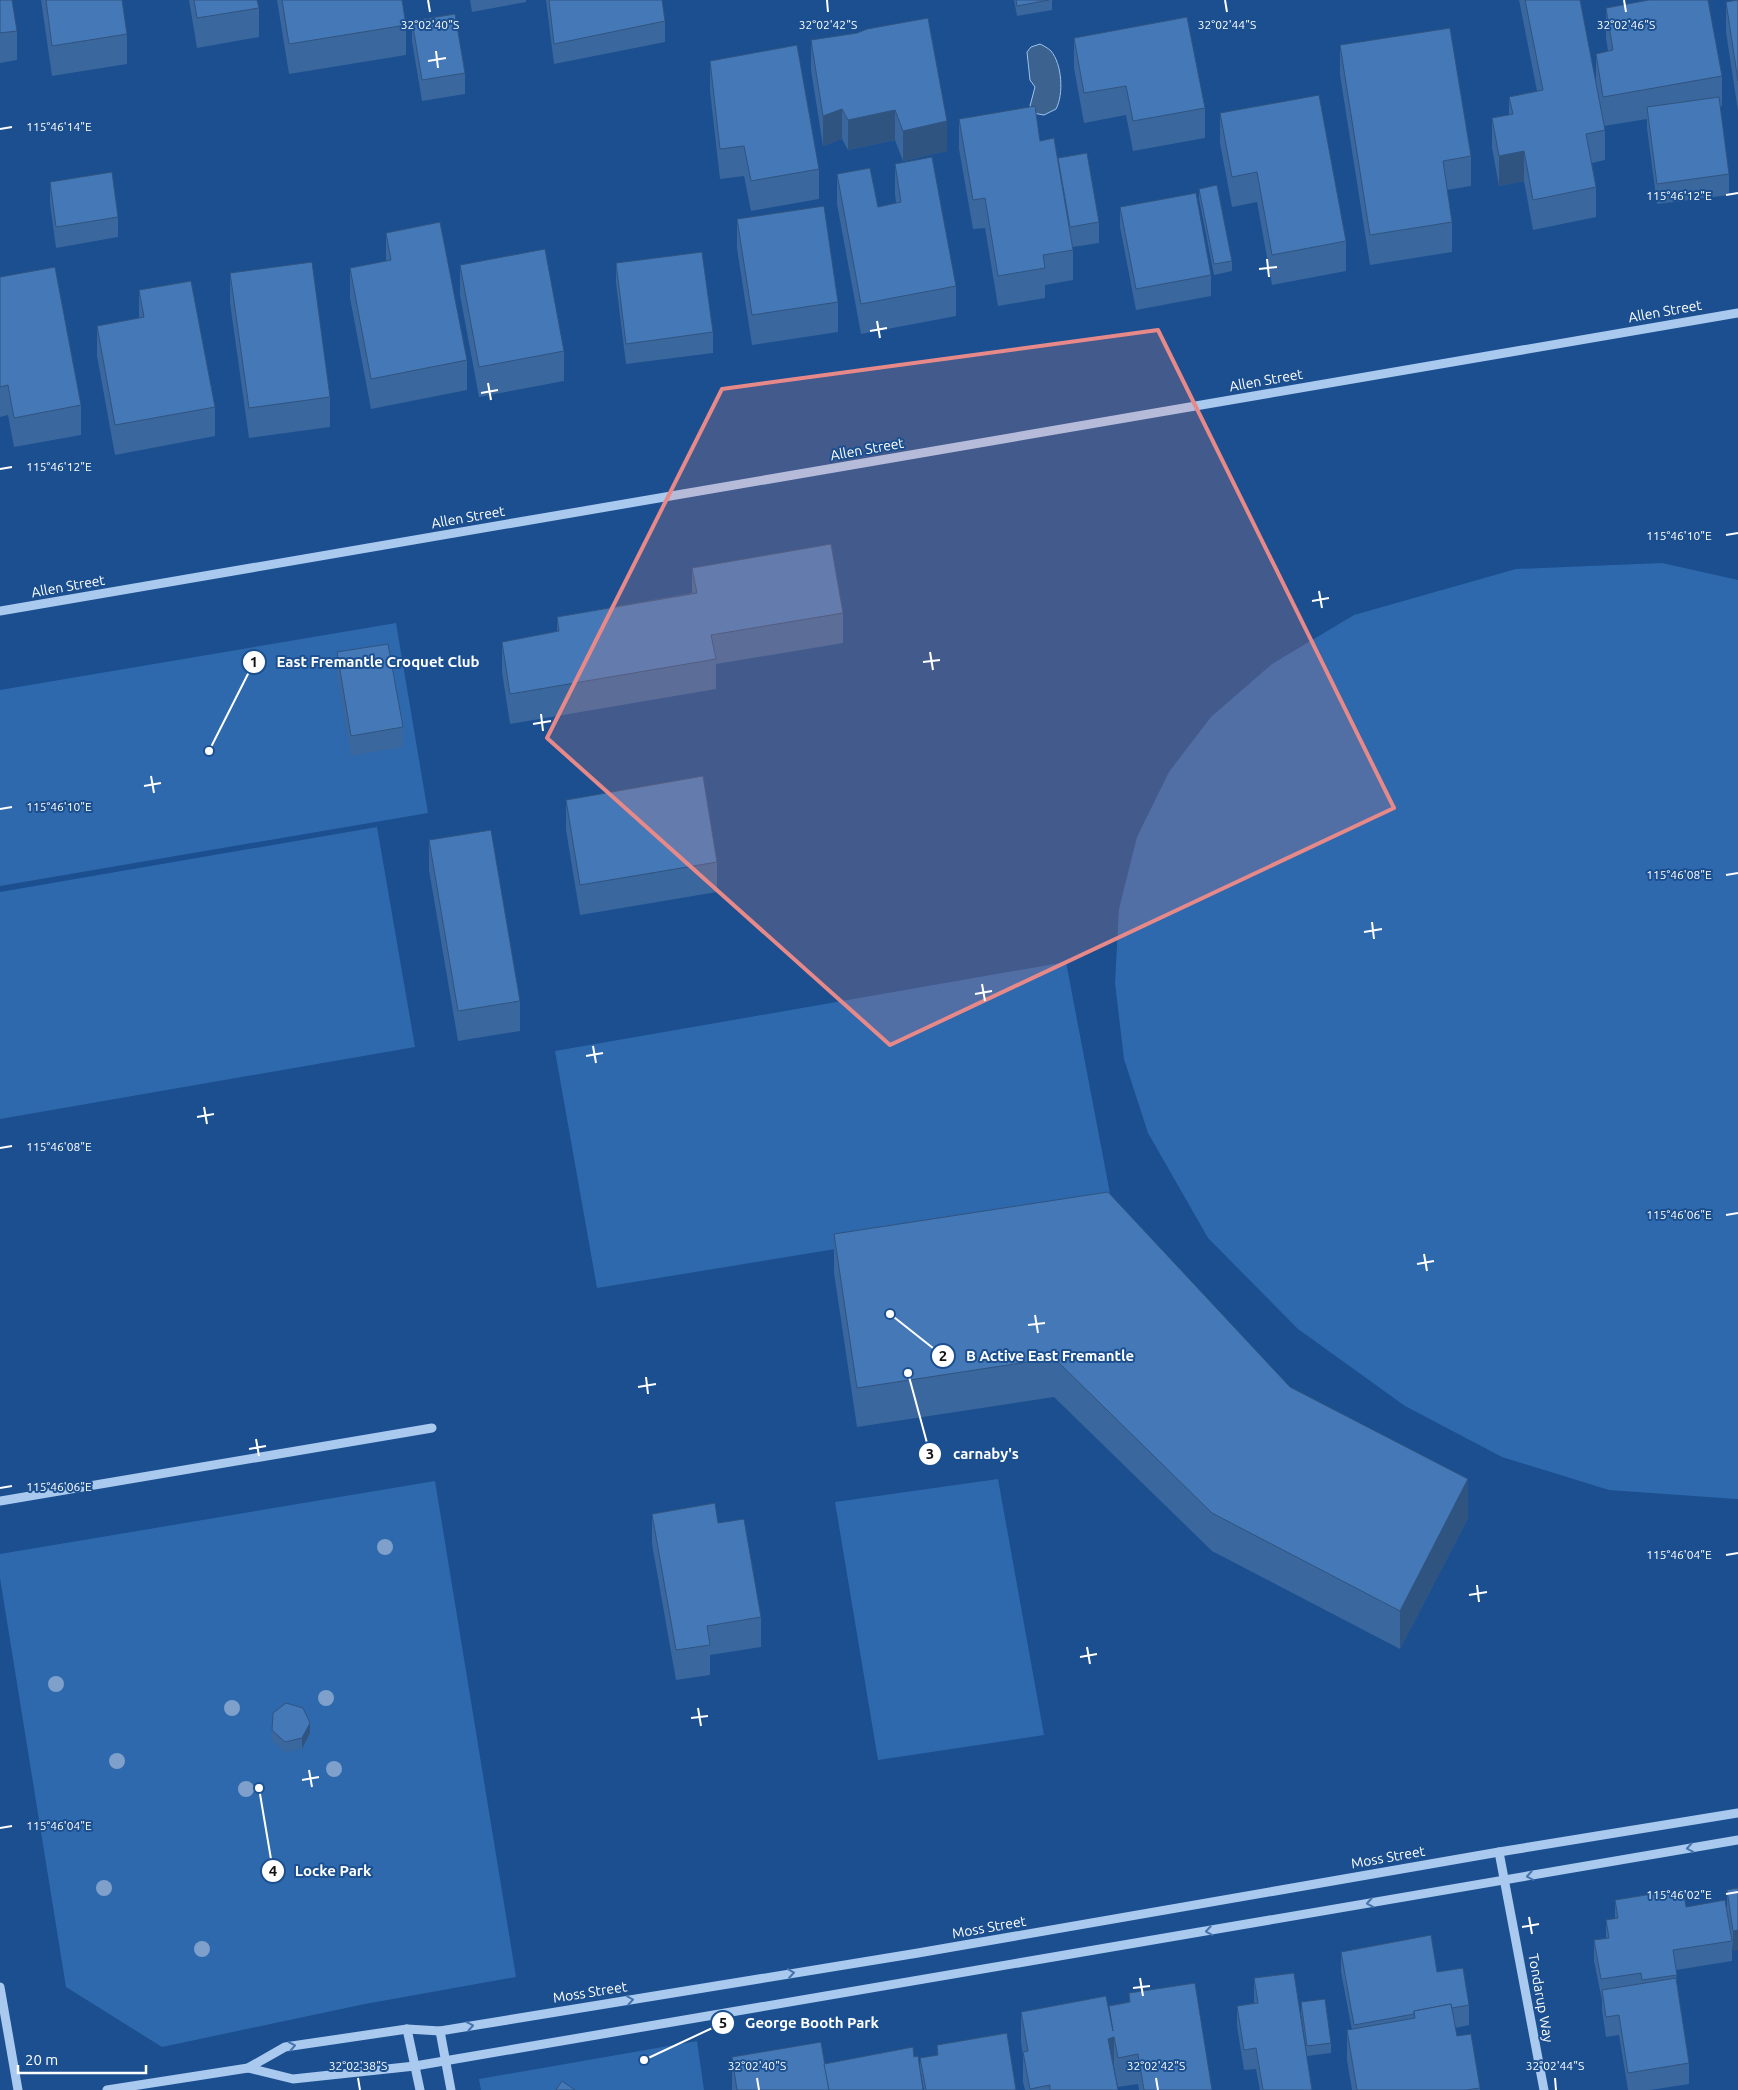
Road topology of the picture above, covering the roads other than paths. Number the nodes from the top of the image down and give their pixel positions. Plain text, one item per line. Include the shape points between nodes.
1 (1738, 313) edge
2 (0, 611) edge
3 (432, 1428) dead end
4 (0, 1501) edge
5 (1738, 1813) edge
6 (1738, 1840) edge
7 (1499, 1852) junction
8 (1506, 1880) junction
9 (0, 1987) edge
10 (408, 2029) junction
11 (440, 2031) junction
12 (446, 2061) junction
13 (415, 2066) junction
14 (248, 2068) junction
15 (18, 2090) edge
16 (107, 2090) edge
17 (420, 2090) edge
18 (451, 2090) edge
19 (1544, 2090) edge

1 - 2 street, Allen Street
3 - 4 street
5 - 7 street, Moss Street
6 -> 8 street, Moss Street
7 - 8 street, Tondarup Way
11 -> 7 street, Moss Street via 918,1953
8 -> 12 street, Moss Street
8 - 19 street, Tondarup Way
9 - 15 street
10 - 11 street, Moss Street
10 - 13 street
14 -> 10 street, Moss Street via 285,2047
11 - 12 street
12 - 13 street, Moss Street
12 - 18 street
13 - 14 street, Moss Street via 293,2079
13 - 17 street
14 - 16 street, Moss Street

